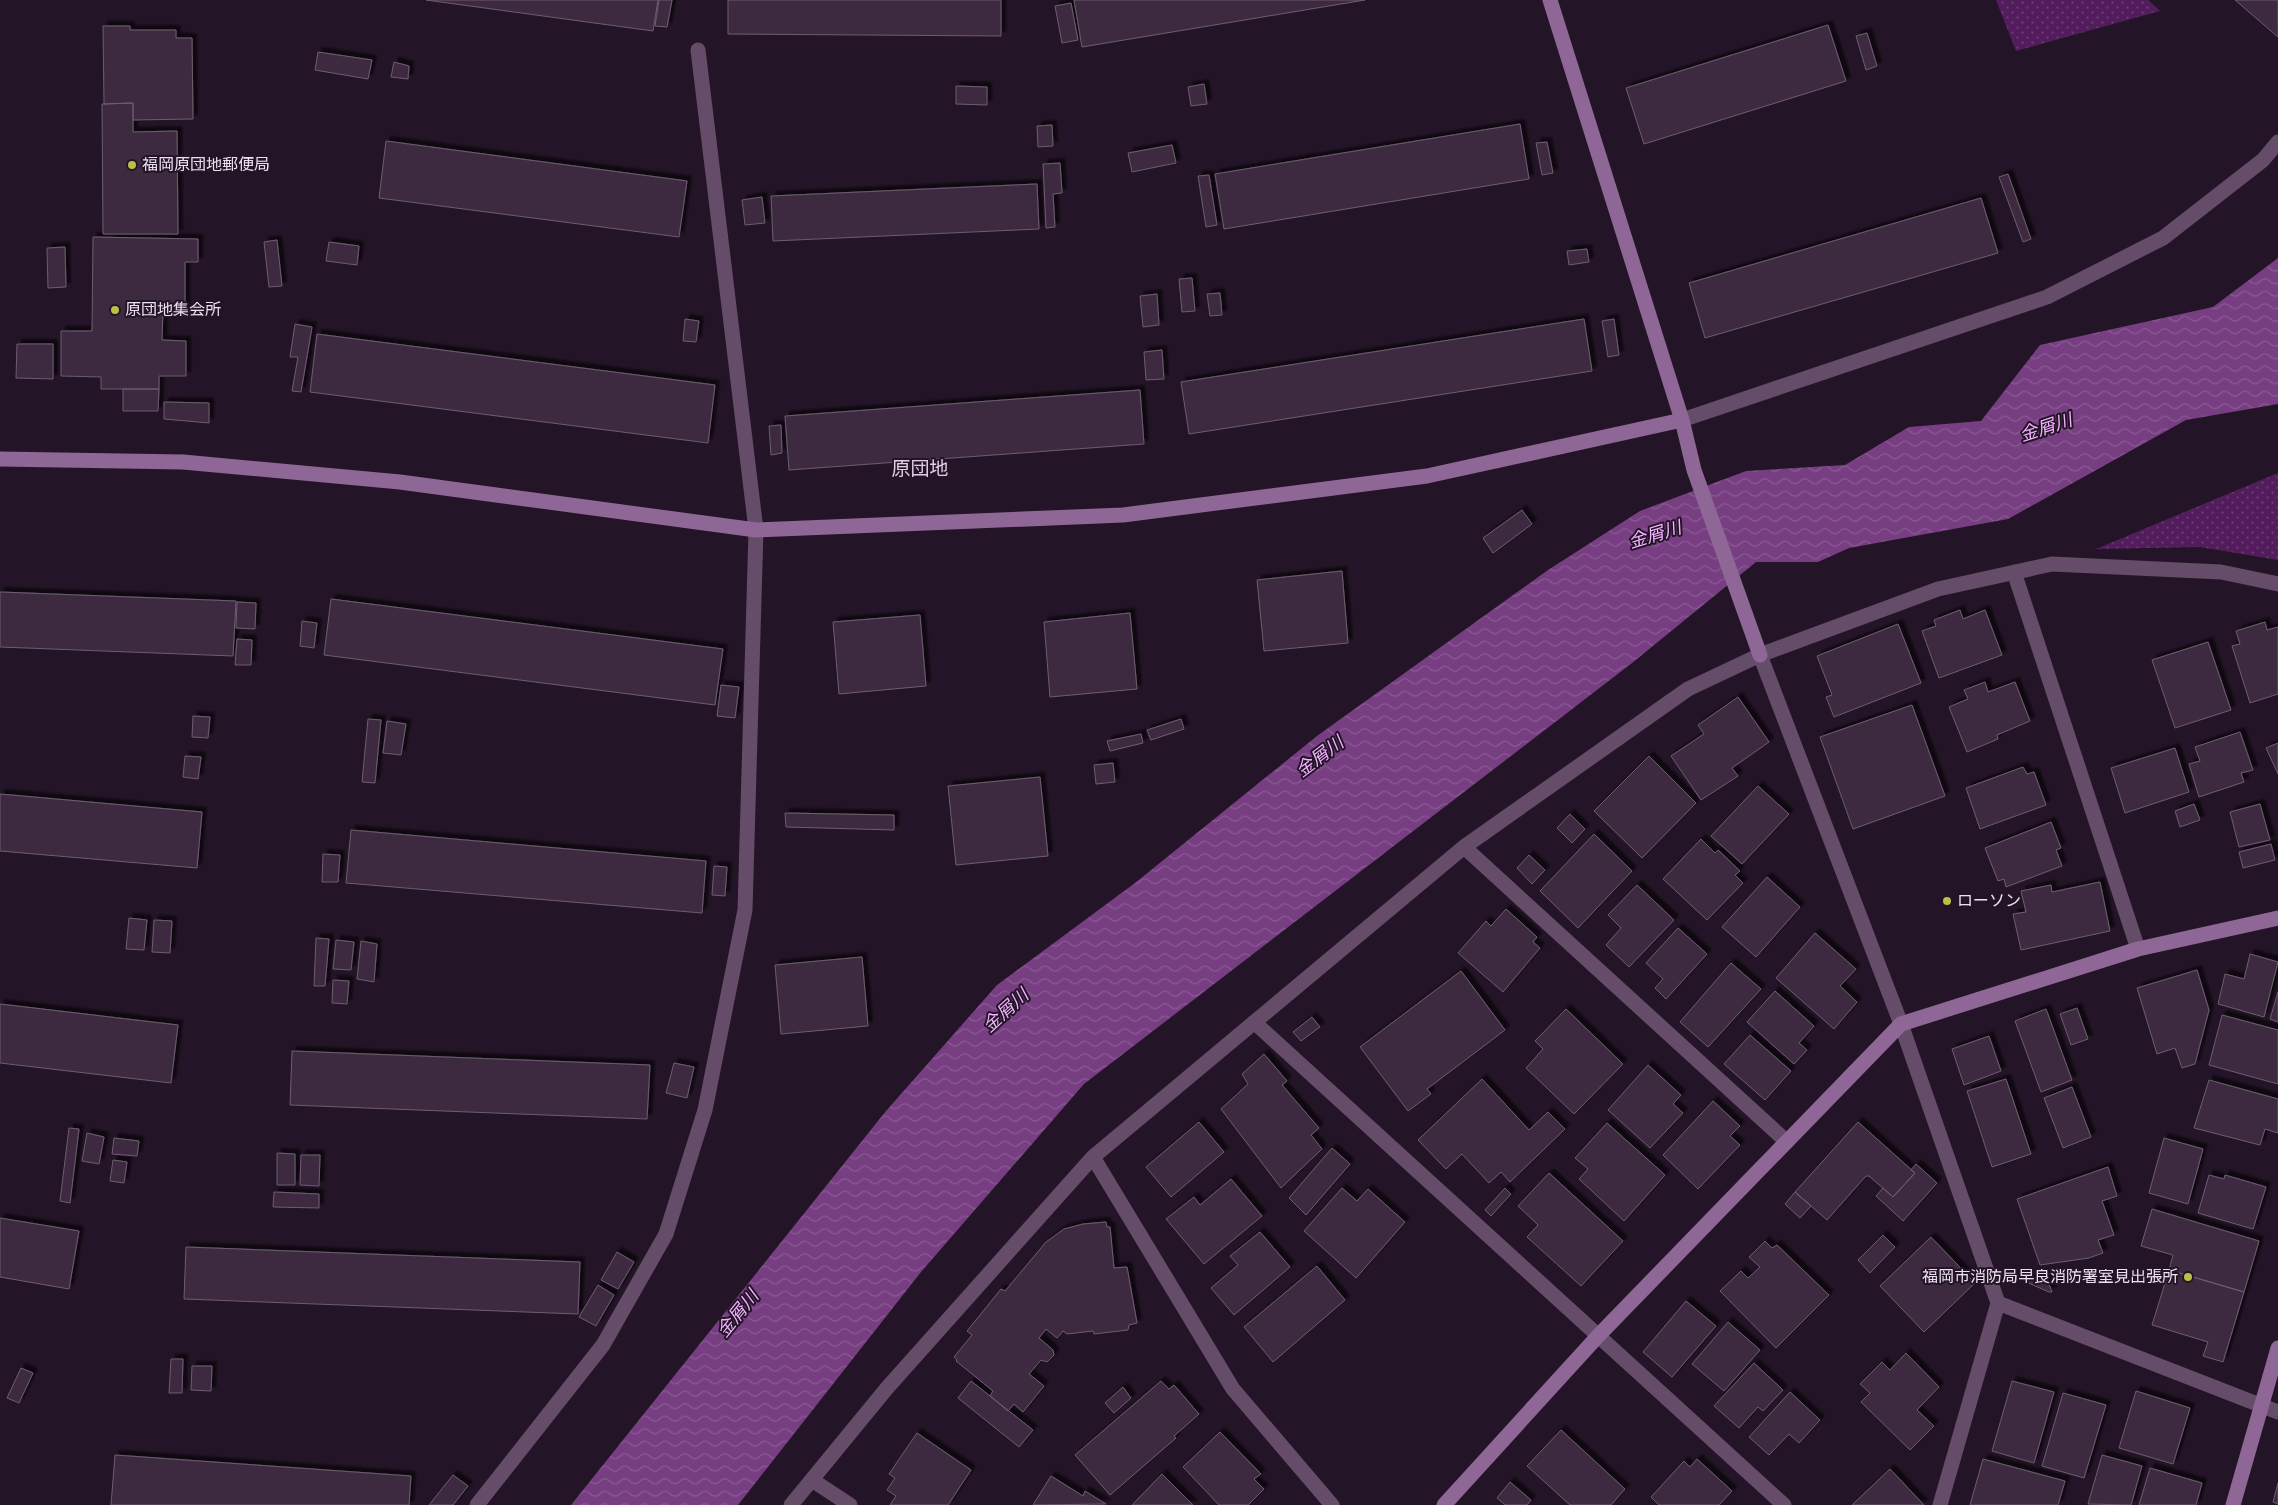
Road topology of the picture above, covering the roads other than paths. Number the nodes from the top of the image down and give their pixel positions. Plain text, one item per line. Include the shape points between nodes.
1 (1550, 0) edge
2 (698, 50) dead end
3 (2278, 142) edge
4 (1682, 420) junction
5 (0, 459) edge
6 (756, 530) junction
7 (2014, 572) junction
8 (2278, 584) edge
9 (1760, 655) junction
10 (1464, 847) junction
11 (2278, 918) edge
12 (2138, 949) junction
13 (1254, 1022) junction
14 (1901, 1024) junction
15 (1786, 1142) junction
16 (1093, 1157) junction
17 (1998, 1303) junction
18 (1598, 1336) junction
19 (2278, 1348) edge
20 (2262, 1406) junction
21 (2278, 1412) edge
22 (812, 1480) junction
23 (477, 1505) edge
24 (791, 1505) edge
25 (850, 1505) edge
26 (1332, 1505) edge
27 (1444, 1505) edge
28 (1784, 1505) edge
29 (1940, 1505) edge
30 (2233, 1505) edge

1 - 4 street
2 - 6 street
3 - 4 street via 2263,160 2163,238 2047,297
4 - 6 street via 1427,476 1123,515
4 - 9 street via 1694,470
5 - 6 street via 182,462 391,481
6 - 23 street via 745,910 705,1110 666,1234 603,1345
7 - 8 street via 2052,564 2220,572
7 - 9 street via 1938,589
7 - 12 street
9 - 10 street via 1688,689
9 - 14 street
10 - 13 street
10 - 15 street
11 - 12 street
12 - 14 street
13 - 16 street
13 - 18 street
14 - 15 street
14 - 17 street
15 - 18 street
16 - 22 street via 887,1388
16 - 26 street via 1233,1389
17 - 20 street
17 - 29 street
18 - 27 street
18 - 28 street
19 - 20 street
20 - 21 street
20 - 30 street
22 - 24 street
22 - 25 street

